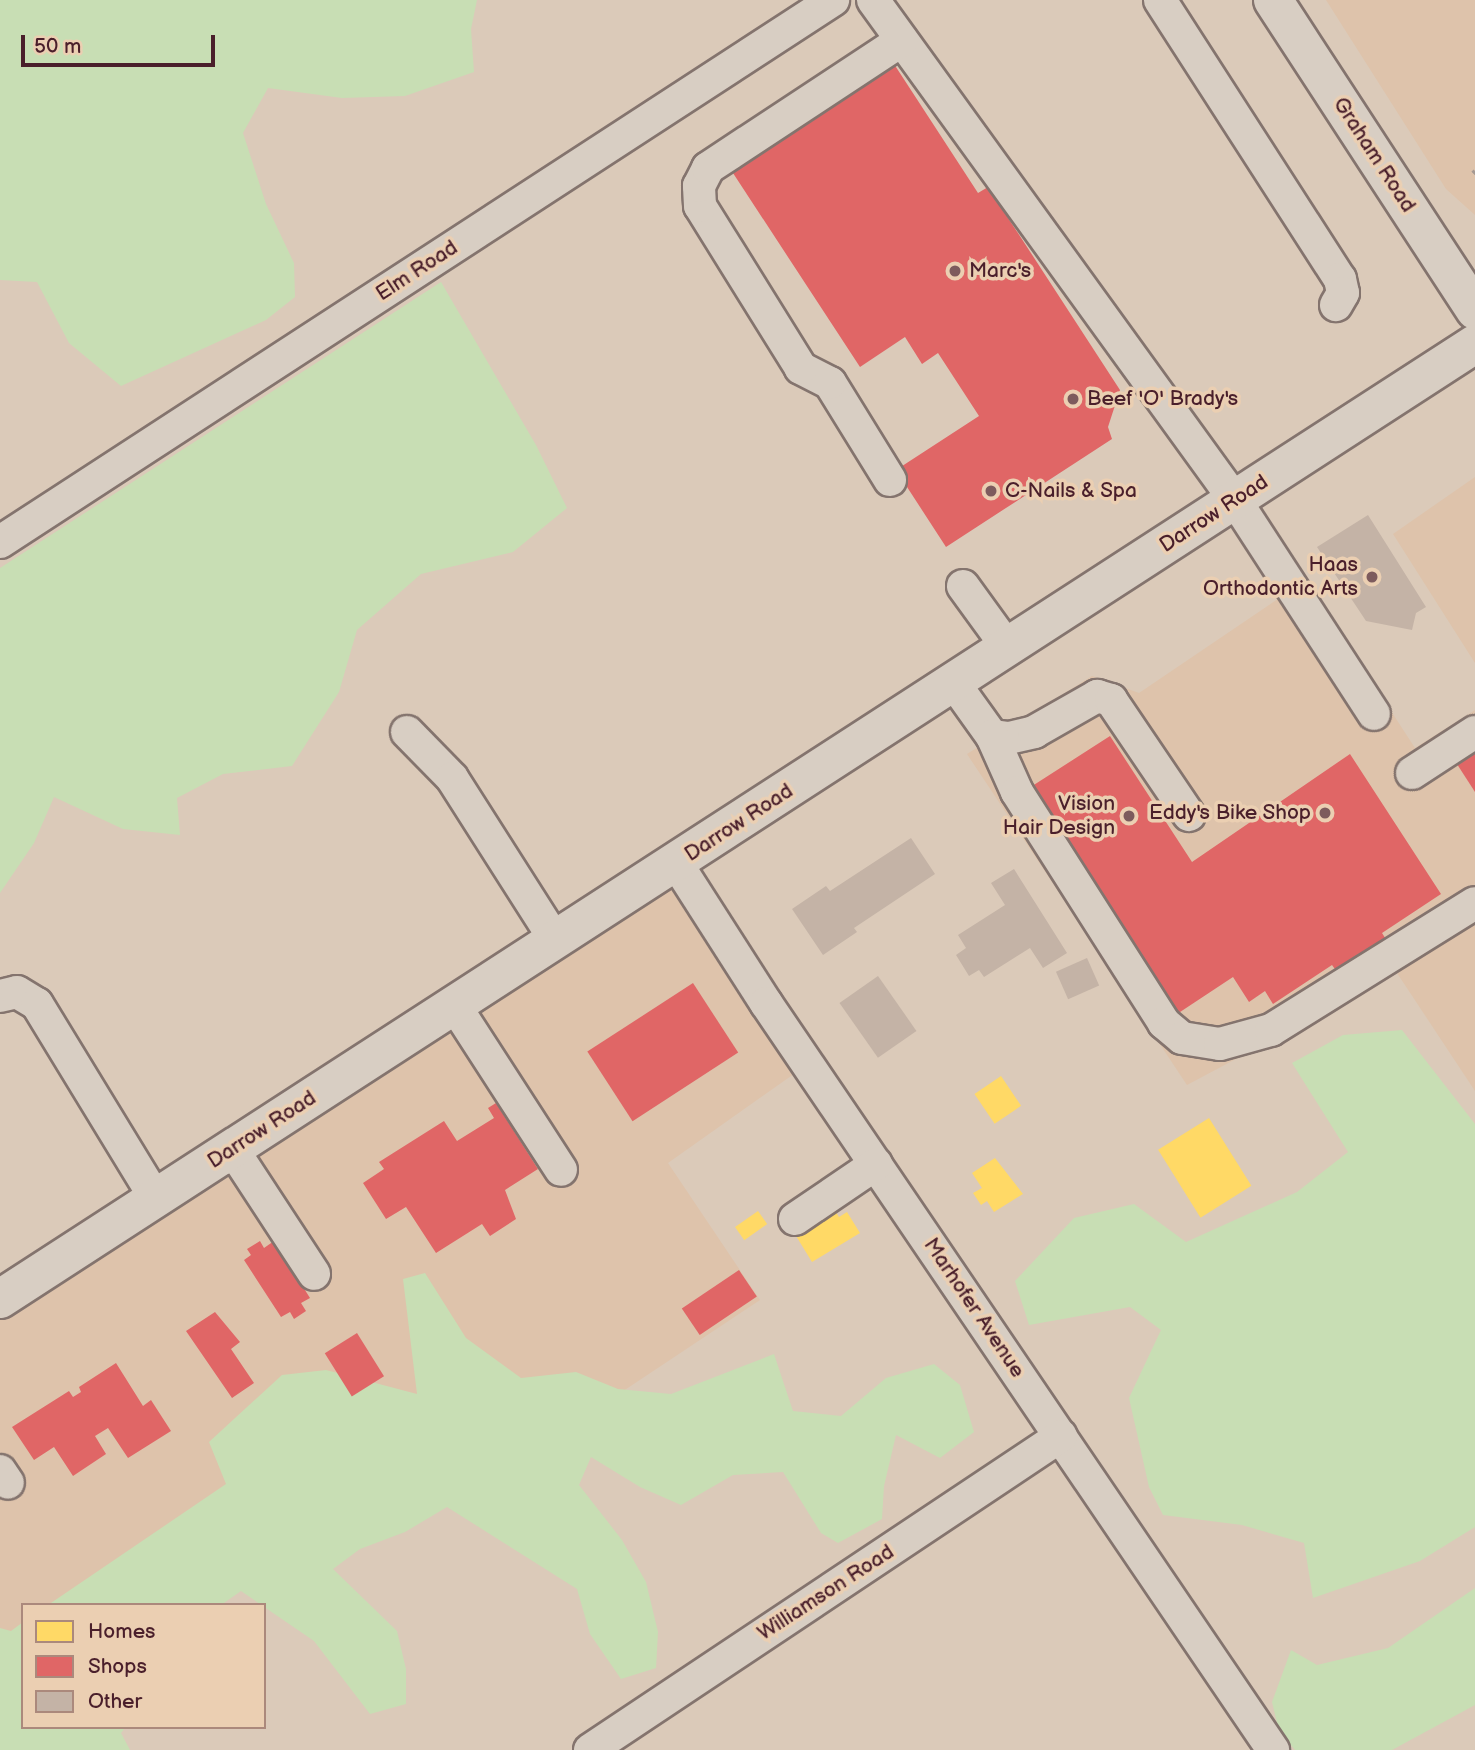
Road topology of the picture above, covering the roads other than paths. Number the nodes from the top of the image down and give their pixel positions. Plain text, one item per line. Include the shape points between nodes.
1 (833, 0) edge
2 (873, 0) edge
3 (1160, 0) edge
4 (1273, 0) edge
5 (902, 40) junction
6 (1336, 305) dead end
7 (1475, 310) edge
8 (1475, 344) edge
9 (890, 480) dead end
10 (1235, 500) junction
11 (0, 542) edge
12 (963, 586) dead end
13 (1008, 648) junction
14 (954, 683) junction
15 (1374, 714) dead end
16 (407, 732) dead end
17 (1475, 732) edge
18 (992, 736) junction
19 (1412, 773) dead end
20 (1189, 816) dead end
21 (677, 864) junction
22 (1475, 903) edge
23 (556, 941) junction
24 (0, 996) edge
25 (455, 1006) junction
26 (233, 1150) junction
27 (876, 1164) junction
28 (561, 1170) dead end
29 (156, 1199) junction
30 (795, 1219) dead end
31 (314, 1273) dead end
32 (0, 1299) edge
33 (1061, 1436) junction
34 (590, 1750) edge
35 (1273, 1750) edge

1 - 11 street, Elm Road
2 - 5 street
3 - 6 street via 1339,279 1343,293
4 - 7 main road, Graham Road
5 - 9 street via 708,168 699,186 700,206 801,368 830,383
5 - 10 street
8 - 10 main road, Darrow Road
10 - 13 main road, Darrow Road
10 - 15 street
12 - 13 street
13 - 14 main road, Darrow Road
14 - 18 street
14 - 21 main road, Darrow Road
16 - 23 street via 452,778
17 - 19 street
18 - 20 street via 1009,738 1034,732 1097,696 1111,700
18 - 22 street via 1017,792 1164,1023 1182,1038 1220,1044 1271,1030
21 - 23 main road, Darrow Road
21 - 27 street, Marhofer Avenue
23 - 25 main road, Darrow Road
24 - 29 street via 17,992 37,1004
25 - 26 main road, Darrow Road
25 - 28 street
26 - 29 main road, Darrow Road
26 - 31 street
27 - 30 street
27 - 33 street, Marhofer Avenue
29 - 32 main road, Darrow Road
33 - 34 street, Williamson Road
33 - 35 street, Marhofer Avenue

